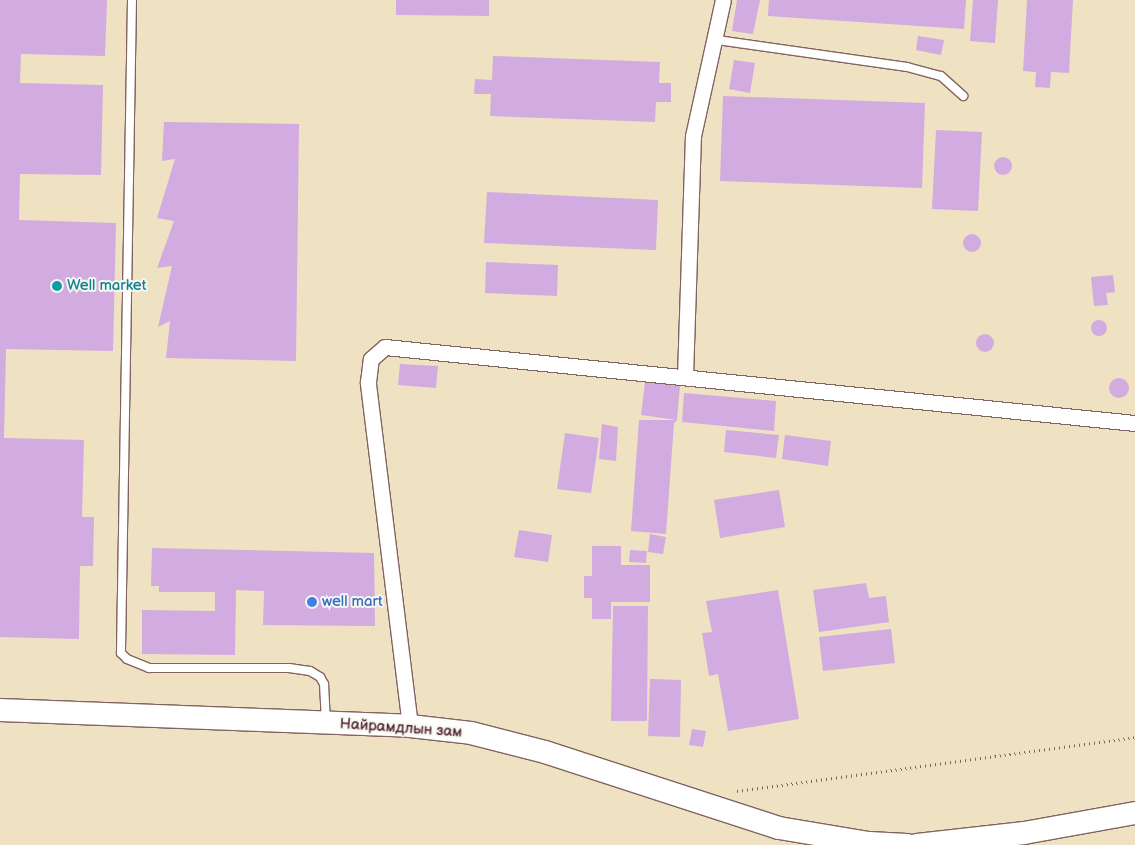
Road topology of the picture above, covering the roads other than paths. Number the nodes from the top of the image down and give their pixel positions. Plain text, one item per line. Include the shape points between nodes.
1 (132, 0) edge
2 (723, 0) edge
3 (717, 40) junction
4 (963, 96) dead end
5 (686, 376) junction
6 (1135, 423) edge
7 (0, 710) edge
8 (326, 723) junction
9 (410, 726) junction
10 (1135, 813) edge
11 (907, 845) edge
12 (917, 845) edge

1 - 8 lane via 121,653 126,659 149,668 289,668 310,671 320,676 324,684
2 - 3 street
3 - 4 lane via 907,67 941,76
3 - 5 street via 693,136
5 - 6 street
5 - 9 street via 396,346 385,347 371,359 368,382
7 - 8 main road, Найрамдлын зам
8 - 9 main road, Найрамдлын зам
9 - 11 main road, Найрамдлын зам via 471,733 546,752 780,828 840,840
10 - 12 main road via 1024,833

